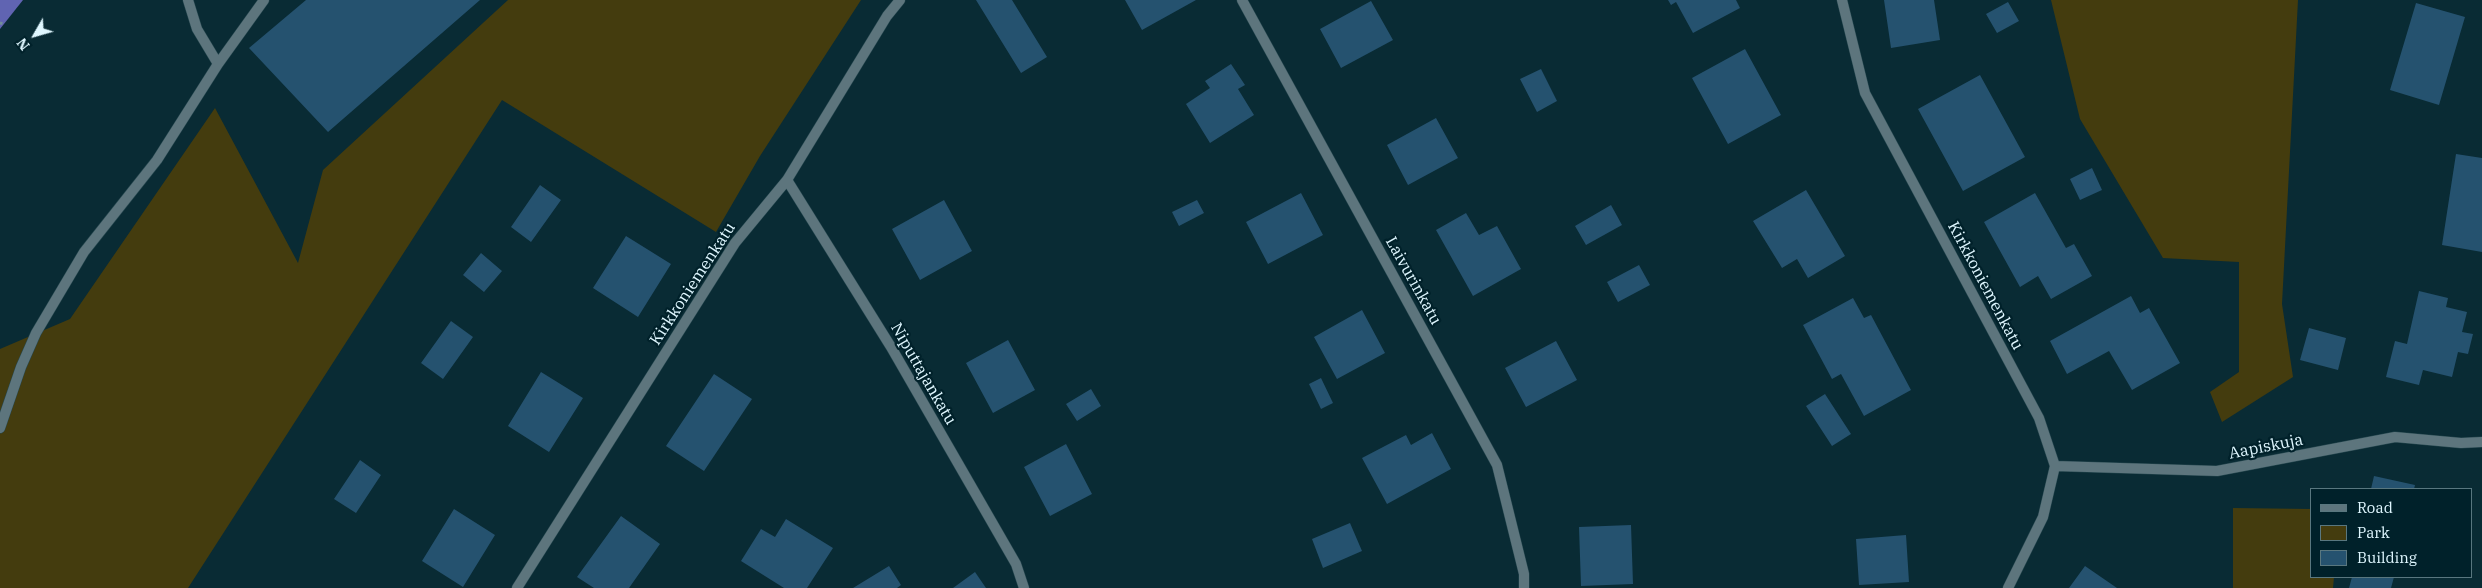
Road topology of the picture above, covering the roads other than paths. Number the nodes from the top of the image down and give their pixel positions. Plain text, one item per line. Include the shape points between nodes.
1 (188, 0) edge
2 (264, 0) edge
3 (900, 0) edge
4 (1242, 0) edge
5 (1842, 0) edge
6 (218, 64) junction
7 (787, 180) junction
8 (0, 428) edge
9 (2482, 442) edge
10 (2055, 466) junction
11 (517, 588) edge
12 (1024, 588) edge
13 (1524, 588) edge
14 (2008, 588) edge

1 - 6 street via 197,30
2 - 6 street
3 - 7 street, Kirkkoniemenkatu via 887,16
4 - 13 street, Laivurinkatu via 1497,465 1524,574
5 - 10 street, Kirkkoniemenkatu via 1865,94 2039,418
6 - 8 street via 157,160 84,252 36,333
7 - 11 street, Kirkkoniemenkatu via 735,242
7 - 12 street, Niputtajankatu via 891,347 1016,564
9 - 10 street, Aapiskuja via 2395,437 2217,472
10 - 14 street via 2043,517

